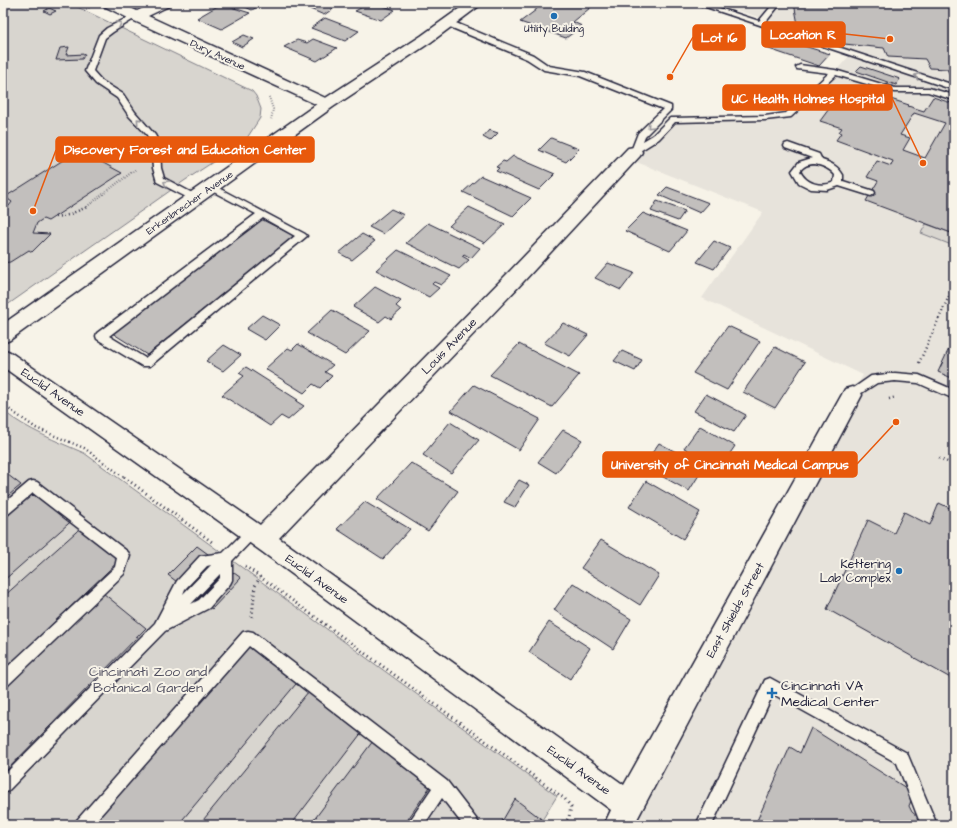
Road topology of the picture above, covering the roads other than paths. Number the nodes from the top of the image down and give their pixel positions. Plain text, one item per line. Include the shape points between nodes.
1 (109, 3) edge
2 (164, 3) edge
3 (476, 3) edge
4 (697, 3) edge
5 (778, 3) edge
6 (135, 16) junction
7 (448, 23) junction
8 (760, 24) junction
9 (800, 67) dead end
10 (835, 72) junction
11 (954, 88) edge
12 (954, 98) edge
13 (327, 104) junction
14 (788, 146) dead end
15 (636, 150) junction
16 (818, 162) junction
17 (838, 183) junction
18 (211, 187) junction
19 (871, 192) dead end
20 (195, 198) junction
21 (262, 214) junction
22 (3, 335) edge
23 (3, 357) edge
24 (852, 395) joint
25 (954, 395) edge
26 (3, 511) edge
27 (257, 536) junction
28 (3, 680) edge
29 (3, 786) edge
30 (442, 786) junction
31 (623, 815) edge
32 (82, 825) edge
33 (415, 825) edge
34 (472, 825) edge
35 (704, 825) edge
36 (929, 825) edge

1 - 6 street, Dury Avenue
2 - 6 street
3 - 7 street, Erkenbrecher Avenue
4 - 8 lane
5 - 8 lane
6 - 13 street, Dury Avenue
20 -> 6 lane via 160,180 155,166 156,143 151,135 120,97 97,82 89,71 102,37
7 - 13 street, Erkenbrecher Avenue
7 -> 15 lane via 530,57 548,68 582,74 668,108 641,135
11 -> 8 lane
9 - 10 lane
10 - 12 lane via 894,90 929,90
10 - 15 lane via 788,115 674,120 656,138
13 - 18 street, Erkenbrecher Avenue
14 - 16 lane via 816,156
15 - 27 street, Louis Avenue via 516,277
16 - 17 lane via 827,164 837,171
16 - 17 lane via 798,166 796,171 800,180 820,188 828,188
17 - 19 lane
18 - 20 street, Erkenbrecher Avenue
18 - 21 lane
20 - 22 street, Erkenbrecher Avenue
21 - 21 lane via 169,284 101,336 146,363 302,236
23 - 27 street, Euclid Avenue
24 - 25 lane via 875,379 895,376 919,379
24 - 31 street, East Shields Street
26 - 28 lane via 33,486 124,556 120,570
27 - 29 lane via 228,557
27 - 31 street, Euclid Avenue
30 - 32 lane via 248,637
30 - 33 lane
30 - 34 lane
35 - 36 lane via 770,685 902,758

